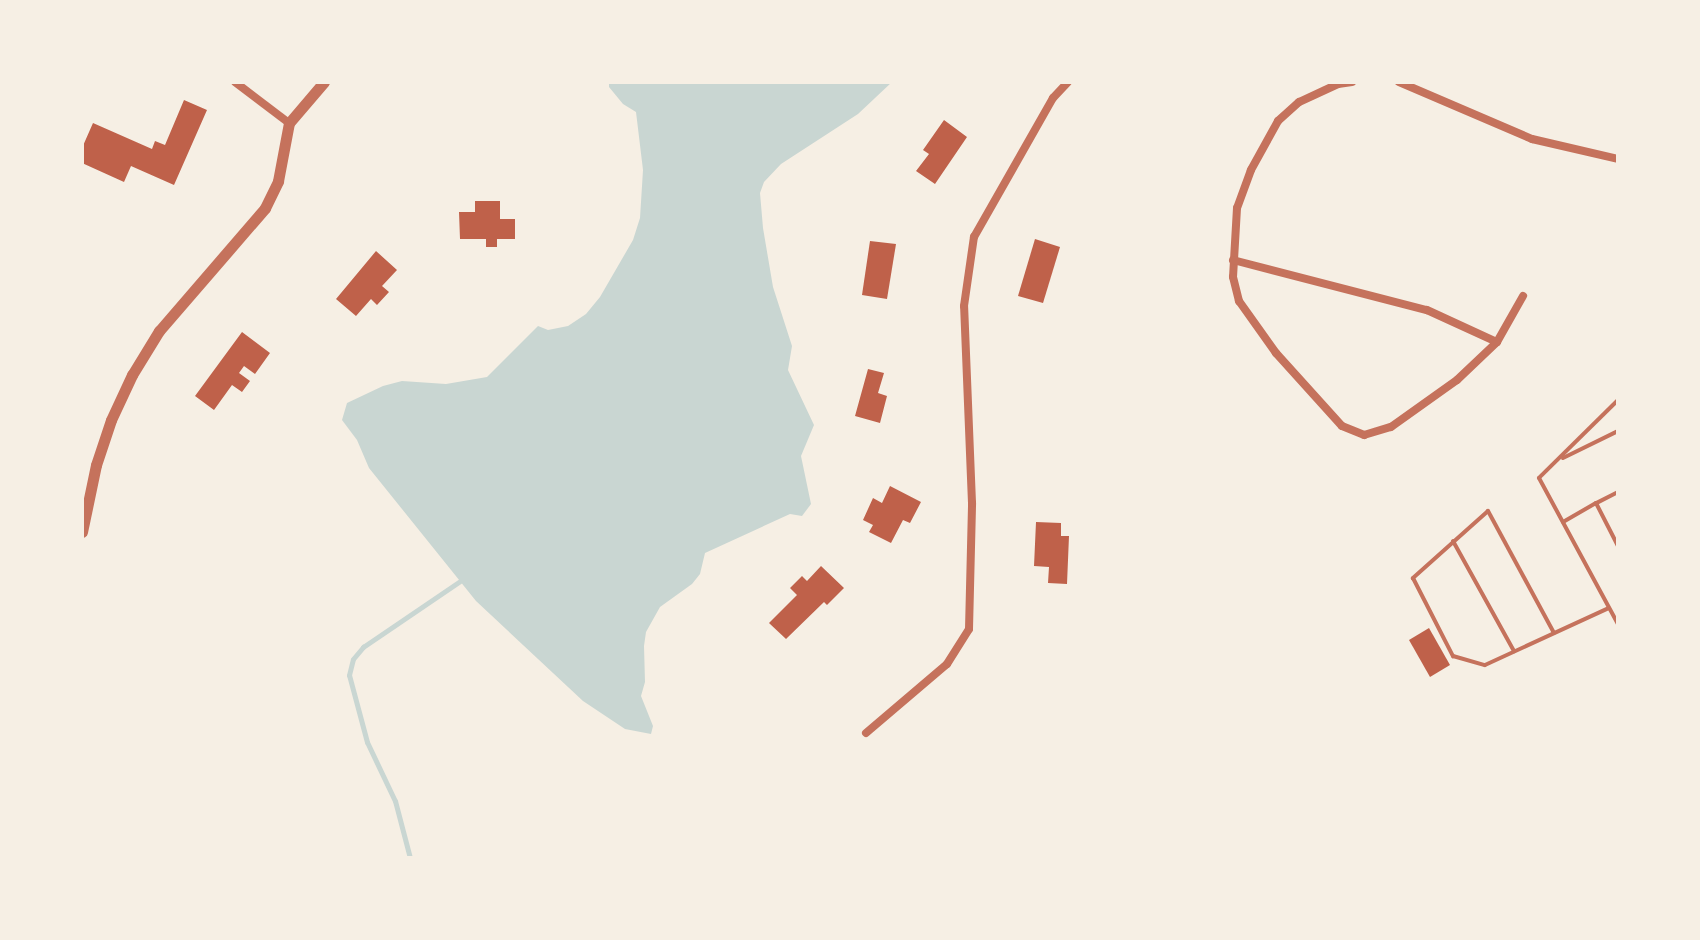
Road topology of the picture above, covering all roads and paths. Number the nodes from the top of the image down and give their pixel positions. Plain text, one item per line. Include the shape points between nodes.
1 (235, 82) edge
2 (324, 82) edge
3 (1068, 82) edge
4 (1352, 82) edge
5 (1399, 82) edge
6 (289, 123) junction
7 (1618, 159) edge
8 (1233, 260) junction
9 (1523, 296) dead end
10 (1497, 342) junction
11 (1618, 400) edge
12 (1618, 431) edge
13 (1557, 461) junction
14 (1618, 492) edge
15 (1596, 503) junction
16 (1563, 522) junction
17 (82, 532) edge
18 (1453, 541) junction
19 (1617, 541) edge
20 (1609, 608) junction
21 (1618, 624) edge
22 (1554, 633) junction
23 (1514, 652) junction
24 (866, 733) dead end

1 - 6 street
2 - 6 street
3 - 24 street via 1046,110 974,237 964,306 972,503 969,629 947,664
4 - 8 street via 1299,102 1278,121 1237,208
5 - 7 street via 1532,139
6 - 17 street via 278,181 265,208 159,331 132,375 96,465
8 - 10 street via 1427,310
8 - 10 street via 1239,301 1251,321 1342,426 1364,435 1391,427 1457,380
9 - 10 street
11 - 13 lane
12 - 13 lane
13 - 16 lane via 1539,478
14 - 15 lane
15 - 16 lane
15 - 19 lane
16 - 20 lane
18 - 22 lane via 1488,511
18 - 23 lane
18 - 23 lane via 1413,578 1453,656 1485,665
20 - 21 lane
20 - 22 lane
22 - 23 lane

